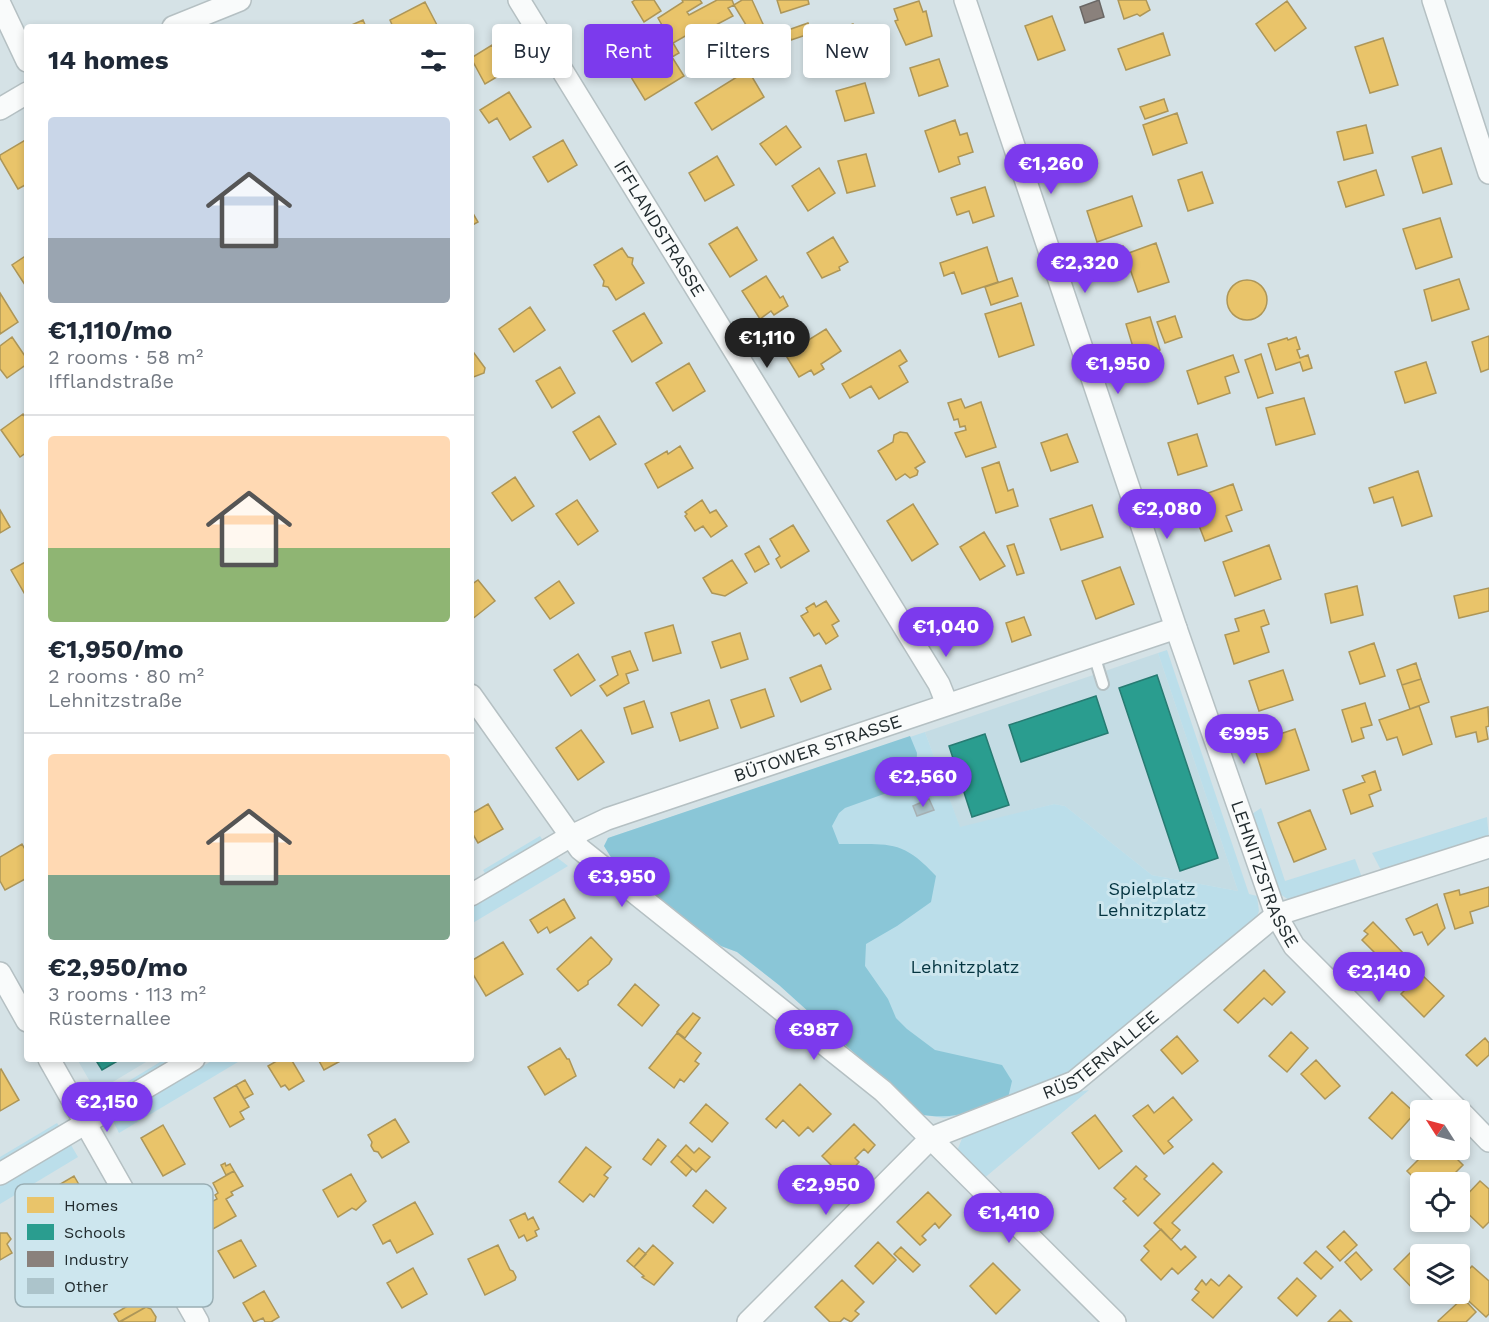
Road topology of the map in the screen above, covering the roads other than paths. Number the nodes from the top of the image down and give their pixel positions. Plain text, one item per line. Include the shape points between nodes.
1 (240, 0) edge
2 (519, 0) edge
3 (965, 0) edge
4 (1433, 0) edge
5 (0, 4) edge
6 (180, 24) edge
7 (24, 55) edge
8 (24, 95) edge
9 (0, 109) edge
10 (1489, 172) edge
11 (1176, 628) junction
12 (1094, 655) junction
13 (1103, 684) dead end
14 (474, 699) edge
15 (947, 704) junction
16 (571, 836) junction
17 (1489, 847) edge
18 (474, 893) edge
19 (1276, 915) junction
20 (0, 973) edge
21 (24, 1016) edge
22 (50, 1062) edge
23 (189, 1062) edge
24 (1448, 1100) edge
25 (1470, 1122) edge
26 (85, 1124) junction
27 (931, 1138) junction
28 (1489, 1141) edge
29 (0, 1174) edge
30 (119, 1184) edge
31 (189, 1307) edge
32 (198, 1322) edge
33 (748, 1322) edge
34 (1115, 1322) edge

1 - 6 street
2 - 15 street, IFFLANDSTRASSE via 934,675
3 - 11 street, LEHNITZSTRASSE
4 - 10 street
5 - 7 street
8 - 9 street
11 - 12 street, BÜTOWER STRASSE
11 - 19 street, LEHNITZSTRASSE
12 - 13 lane
12 - 15 street, BÜTOWER STRASSE
14 - 16 street
15 - 16 street, BÜTOWER STRASSE via 607,819
16 - 18 street, BÜTOWER STRASSE
16 - 27 street via 580,849 883,1091
17 - 19 street, RÜSTERNALLEE
19 - 24 street, LEHNITZSTRASSE via 1294,946
19 - 27 street, RÜSTERNALLEE via 1074,1082
20 - 21 street
22 - 26 street
23 - 26 street
25 - 28 street, LEHNITZSTRASSE
26 - 29 street
26 - 30 street
27 - 33 street, RÜSTERNALLEE
27 - 34 street
31 - 32 street

